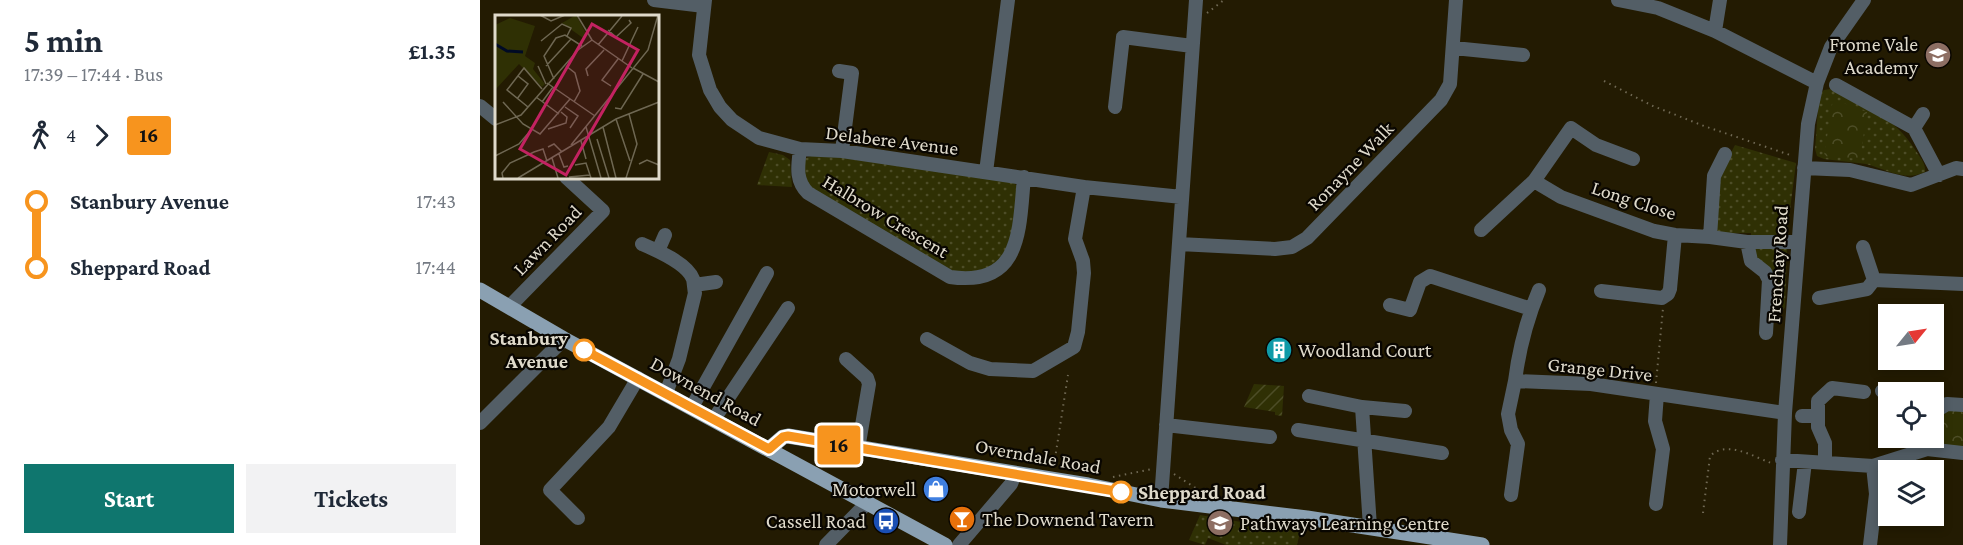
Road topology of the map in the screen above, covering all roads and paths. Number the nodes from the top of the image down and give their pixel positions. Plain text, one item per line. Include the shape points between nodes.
1 (654, 0) edge
2 (1008, 0) edge
3 (1196, 0) edge
4 (1224, 0) edge
5 (1456, 0) edge
6 (1618, 0) edge
7 (1720, 0) edge
8 (1864, 0) edge
9 (705, 3) edge
10 (1194, 22) junction
11 (1715, 31) junction
12 (1192, 46) junction
13 (1454, 48) junction
14 (1523, 55) dead end
15 (852, 73) dead end
16 (1604, 81) dead end
17 (1817, 82) junction
18 (1836, 85) dead end
19 (480, 106) edge
20 (1115, 107) dead end
21 (1923, 114) dead end
22 (495, 118) edge
23 (1914, 128) junction
24 (800, 148) junction
25 (842, 151) junction
26 (1633, 159) dead end
27 (1724, 162) dead end
28 (1804, 164) junction
29 (1963, 169) edge
30 (986, 172) junction
31 (1939, 175) junction
32 (1024, 177) junction
33 (567, 178) edge
34 (1534, 181) junction
35 (1084, 187) junction
36 (1182, 197) junction
37 (1481, 230) dead end
38 (1676, 235) junction
39 (664, 236) dead end
40 (1710, 237) junction
41 (1748, 242) junction
42 (1798, 242) junction
43 (642, 244) dead end
44 (1179, 244) junction
45 (1863, 247) dead end
46 (658, 251) junction
47 (1446, 265) dead end
48 (767, 273) dead end
49 (1440, 279) junction
50 (1874, 280) junction
51 (716, 282) dead end
52 (1963, 284) edge
53 (694, 285) junction
54 (480, 290) edge
55 (1539, 290) dead end
56 (1601, 291) dead end
57 (1664, 296) junction
58 (1819, 298) dead end
59 (1390, 305) dead end
60 (510, 306) junction
61 (788, 308) dead end
62 (1531, 309) junction
63 (1770, 323) dead end
64 (564, 339) junction
65 (927, 339) dead end
66 (846, 359) dead end
67 (1068, 375) dead end
68 (638, 378) junction
69 (1515, 381) junction
70 (1864, 392) dead end
71 (666, 393) junction
72 (1656, 394) junction
73 (1309, 396) dead end
74 (1963, 405) edge
75 (1944, 406) edge
76 (692, 407) junction
77 (1362, 407) junction
78 (1405, 411) dead end
79 (1785, 413) junction
80 (1802, 416) dead end
81 (1818, 416) junction
82 (714, 419) junction
83 (480, 423) edge
84 (1166, 425) junction
85 (1299, 430) dead end
86 (1270, 436) dead end
87 (1364, 442) junction
88 (858, 448) junction
89 (1914, 448) edge
90 (1944, 448) edge
91 (769, 449) junction
92 (1442, 453) dead end
93 (1963, 453) edge
94 (1805, 462) junction
95 (1782, 463) junction
96 (1825, 463) junction
97 (1873, 466) junction
98 (1015, 474) junction
99 (1052, 480) junction
100 (1509, 486) dead end
101 (1161, 500) junction
102 (866, 504) junction
103 (1656, 504) dead end
104 (1799, 512) dead end
105 (1703, 513) dead end
106 (578, 518) dead end
107 (1370, 527) junction
108 (826, 545) edge
109 (945, 545) edge
110 (959, 545) edge
111 (1482, 545) edge
112 (1780, 545) edge
113 (1870, 545) edge

1 - 9 street
2 - 30 street
3 - 10 street
4 - 10 path
5 - 13 street, Ronayne Walk
6 - 11 street via 1658,8
7 - 11 street
8 - 17 street, Frenchay Road via 1831,47
9 - 24 street, Delabere Avenue via 699,55 720,107 759,138
10 - 12 street
11 - 17 street
12 - 20 street via 1123,37
12 - 36 street
13 - 14 street
13 - 44 street, Ronayne Walk via 1450,84 1441,100 1307,238 1292,247 1275,249
15 - 25 street
16 - 28 path via 1653,106
17 - 28 street, Frenchay Road
18 - 23 street
19 - 22 street
21 - 23 street
23 - 31 street
24 - 25 street, Delabere Avenue
24 - 32 street, Halbrow Crescent via 797,173 808,193 950,277 969,280 999,268 1010,256 1016,244
25 - 30 street, Delabere Avenue
26 - 34 street, Long Close via 1596,145 1571,128
27 - 40 street via 1714,176
28 - 31 street via 1911,185
28 - 42 street, Frenchay Road
29 - 31 street
30 - 32 street, Delabere Avenue
32 - 35 street, Delabere Avenue
33 - 60 street, Lawn Road via 603,211
34 - 37 street, Long Close
34 - 38 street, Long Close via 1562,197 1634,225
35 - 36 street, Delabere Avenue
35 - 65 street via 1076,239 1084,273 1074,347 1033,371 990,369 970,363
36 - 44 street
38 - 40 street, Long Close
38 - 57 street via 1670,289
39 - 46 street
40 - 41 street, Long Close
41 - 42 street, Long Close
41 - 63 street via 1751,261 1769,280
42 - 79 street, Frenchay Road
43 - 46 street
44 - 84 street
45 - 50 street
46 - 53 street via 681,265
47 - 49 street
48 - 76 street
49 - 59 street via 1431,276 1420,282 1410,310
49 - 62 street
50 - 52 street
50 - 58 street via 1867,289
51 - 53 street
53 - 71 street via 679,359
54 - 60 main road, Downend Road
55 - 62 street
56 - 57 street
57 - 72 path
60 - 64 main road, Downend Road
61 - 82 street
62 - 69 street
64 - 68 main road, Downend Road
64 - 83 street
66 - 88 street via 869,384
67 - 99 path
68 - 71 main road, Downend Road
68 - 106 street via 609,427 550,490
69 - 72 street, Grange Drive via 1591,384
69 - 100 street via 1508,414 1518,444
70 - 81 street via 1832,388 1818,400
71 - 76 main road, Downend Road
72 - 79 street, Grange Drive
72 - 103 street via 1655,421 1663,449
73 - 77 street
74 - 75 street
76 - 82 main road, Downend Road
77 - 78 street
77 - 87 street
79 - 95 street, Frenchay Road
80 - 81 street
81 - 96 street
82 - 91 main road, Downend Road
84 - 86 street
84 - 101 street
85 - 87 street
87 - 92 street
87 - 107 street
88 - 91 main road, Overndale Road via 788,436
88 - 98 main road, Overndale Road
89 - 97 street
90 - 93 street
91 - 102 main road, Downend Road
94 - 95 street
94 - 96 street
94 - 104 street
95 - 105 path via 1725,448 1715,452 1710,456
95 - 112 street, Frenchay Road
96 - 97 street
97 - 113 street via 1876,494
98 - 99 main road, Overndale Road
98 - 110 street via 1011,484
99 - 101 main road, Overndale Road
101 - 107 main road, Overndale Road
102 - 108 street
102 - 109 main road, Downend Road
107 - 111 main road, Overndale Road

